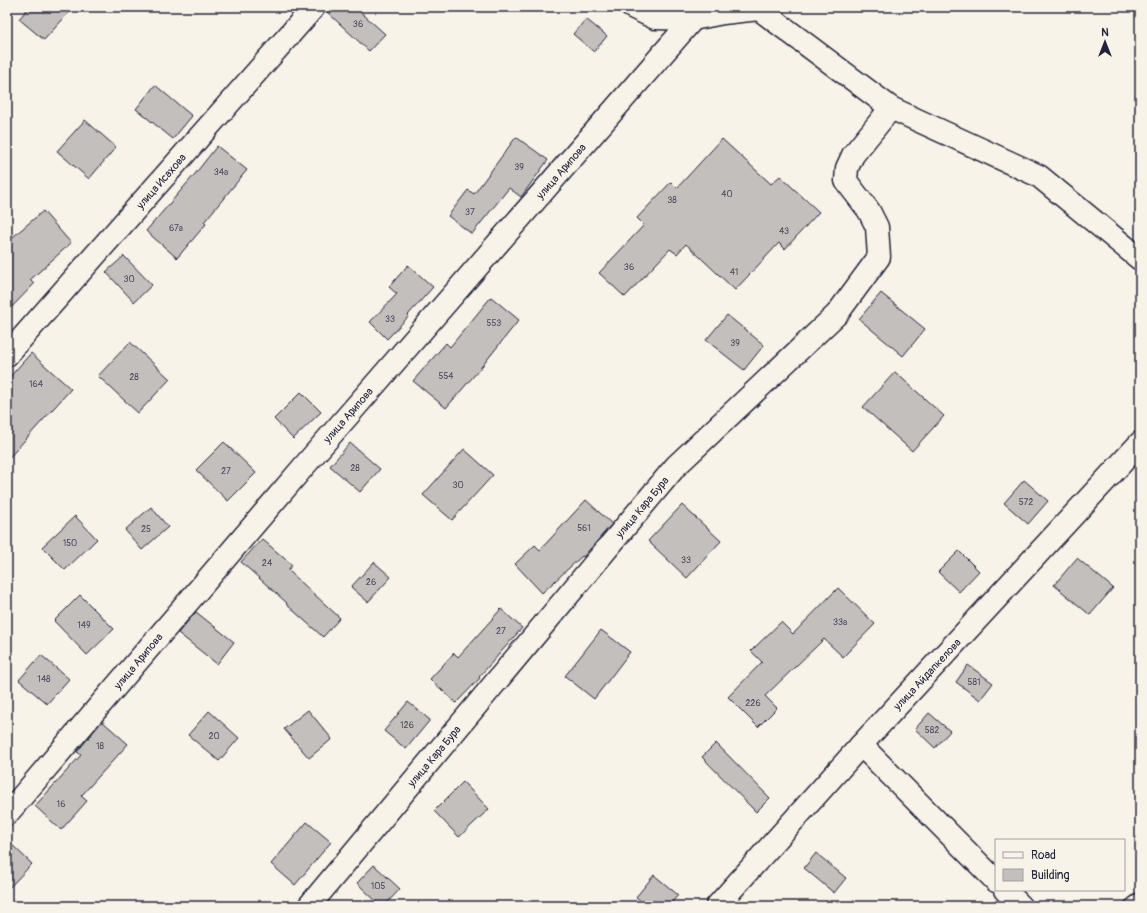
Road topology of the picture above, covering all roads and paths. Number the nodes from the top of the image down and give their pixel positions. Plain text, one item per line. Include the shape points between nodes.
1 (314, 7) edge
2 (632, 7) edge
3 (694, 19) junction
4 (891, 108) junction
5 (1140, 259) edge
6 (7, 355) edge
7 (1140, 444) edge
8 (861, 745) junction
9 (7, 814) edge
10 (995, 880) edge
11 (1006, 891) edge
12 (1140, 898) edge
13 (309, 906) edge
14 (717, 906) edge
15 (1021, 906) edge
16 (1130, 906) edge

1 - 6 street, улица Исахова
2 - 3 street via 655,18
3 - 4 street via 759,9
3 - 9 street, улица Арипова via 305,465
4 - 5 street via 1039,176
4 - 13 street, улица Кара Бура via 853,155 847,168 846,181 869,211 877,227 879,257 837,314 676,466
7 - 8 street, улица Айдапкелова
8 - 10 street
8 - 14 street, улица Айдапкелова
11 - 15 street
12 - 16 lane

